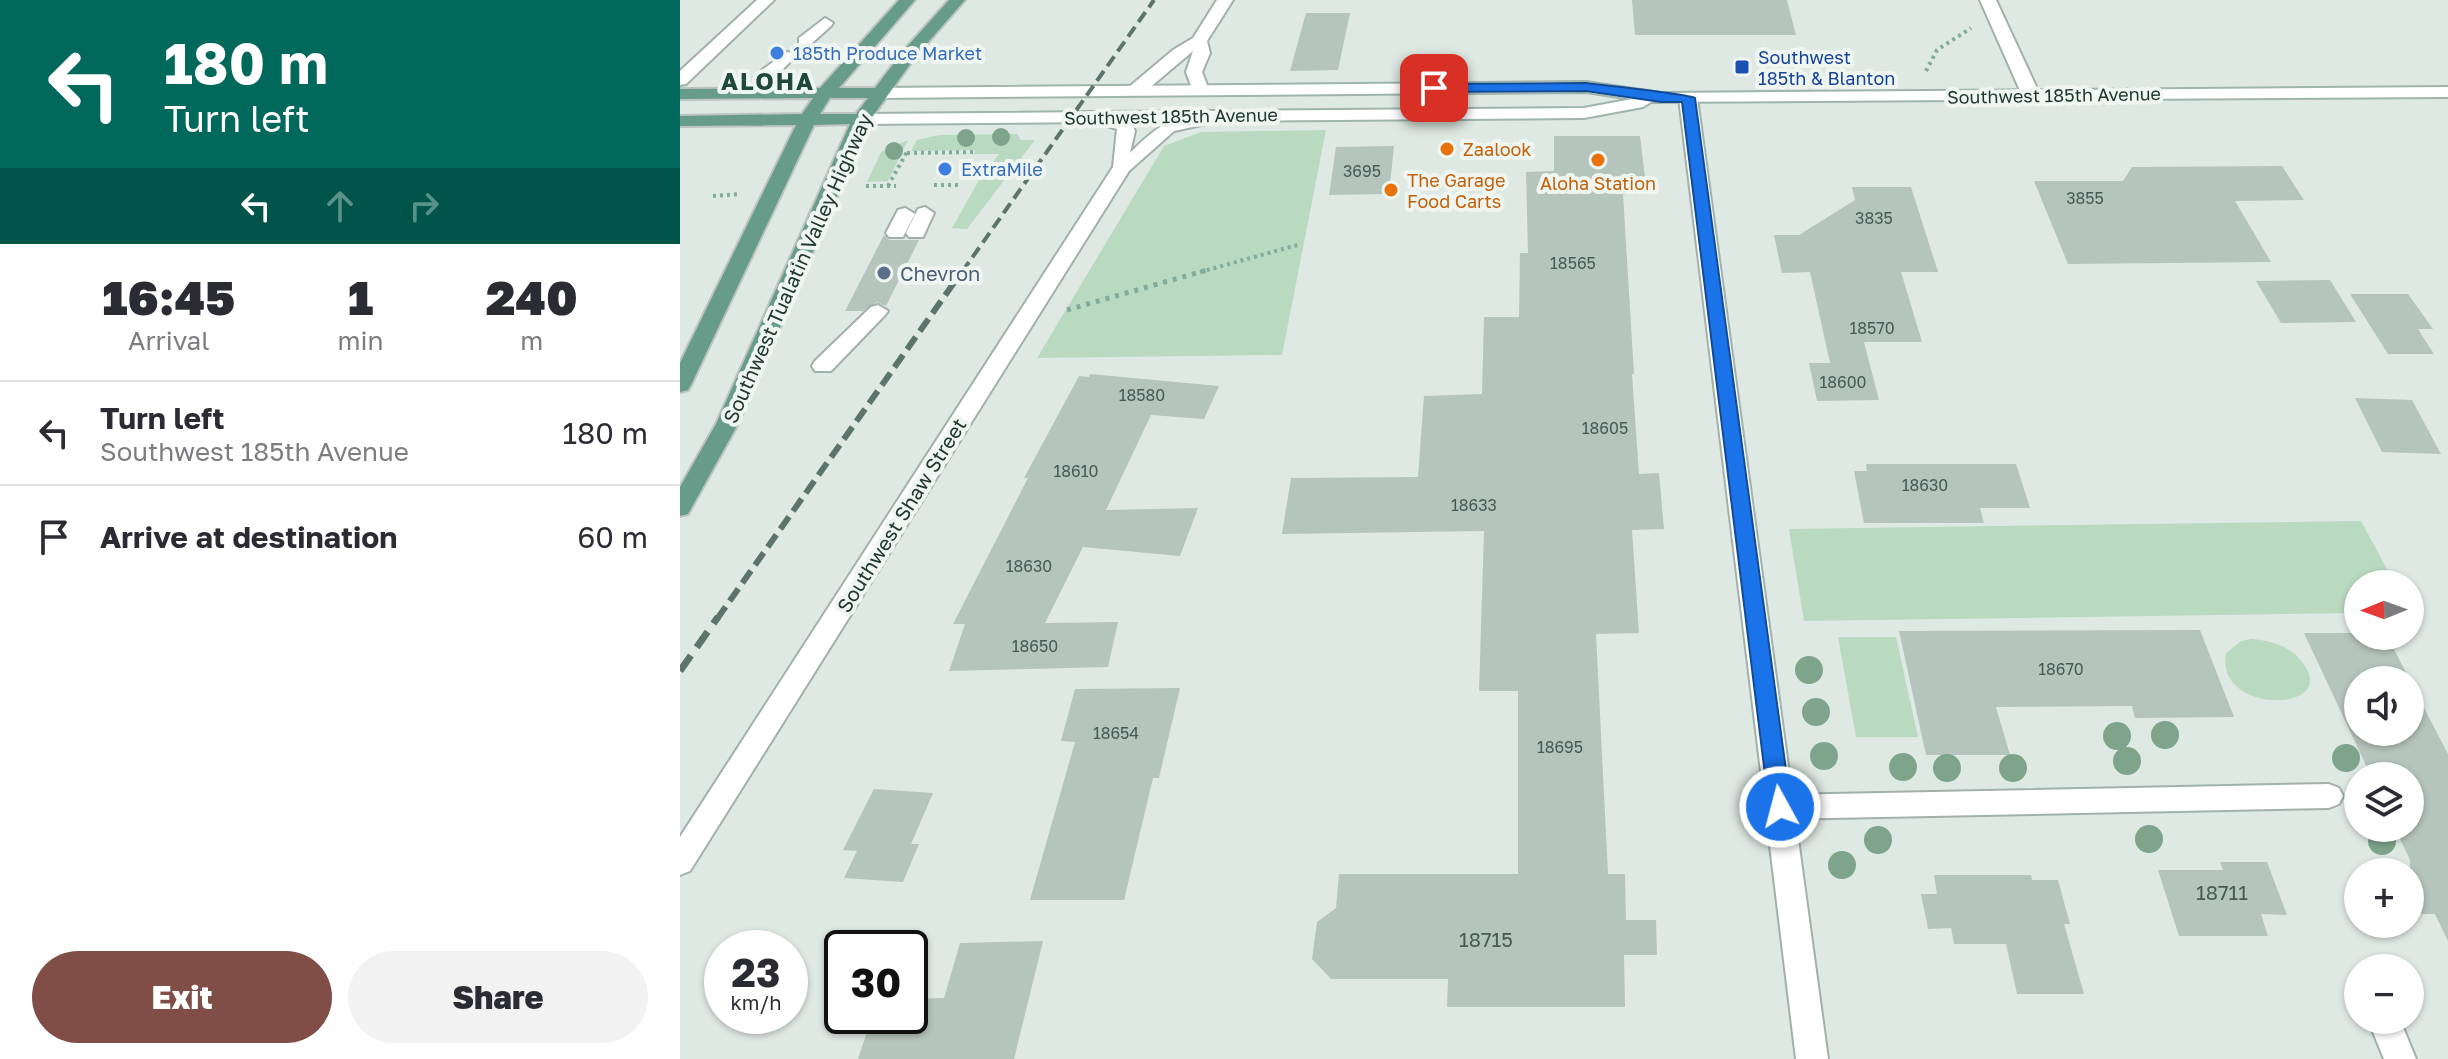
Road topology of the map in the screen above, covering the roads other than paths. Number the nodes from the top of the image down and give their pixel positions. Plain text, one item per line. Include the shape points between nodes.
1 (766, 0) edge
2 (907, 0) edge
3 (957, 0) edge
4 (1225, 0) edge
5 (1988, 0) edge
6 (825, 23) dead end
7 (805, 41) dead end
8 (1199, 41) junction
9 (787, 57) dead end
10 (768, 74) dead end
11 (680, 80) edge
12 (1200, 90) junction
13 (1135, 91) junction
14 (2448, 92) edge
15 (825, 93) junction
16 (879, 93) junction
17 (680, 94) edge
18 (2031, 95) junction
19 (1661, 98) junction
20 (1688, 98) junction
21 (1226, 116) junction
22 (1096, 117) junction
23 (861, 119) junction
24 (807, 120) junction
25 (680, 121) edge
26 (1122, 167) junction
27 (925, 213) dead end
28 (905, 214) dead end
29 (896, 233) dead end
30 (916, 233) dead end
31 (867, 311) dead end
32 (823, 366) dead end
33 (680, 385) edge
34 (680, 508) edge
35 (2329, 796) dead end
36 (1780, 807) junction
37 (680, 862) edge
38 (2390, 1034) edge
39 (1812, 1059) edge
40 (2400, 1059) edge

1 - 11 street
2 - 15 main road
3 - 16 main road, Southwest Tualatin Valley Highway
4 - 8 street
5 - 18 street
6 - 7 street
8 - 12 street via 1202,53 1194,72
8 - 13 street
9 - 10 street
12 - 13 street, Southwest 185th Avenue
12 - 19 street, Southwest 185th Avenue via 1586,87
13 - 16 street, Southwest 185th Avenue
14 - 18 street, Southwest 185th Avenue
15 - 16 main road, Southwest 185th Avenue
15 - 17 main road, Southwest 185th Avenue
15 - 24 main road
16 - 23 main road, Southwest Tualatin Valley Highway
18 - 20 street, Southwest 185th Avenue
19 - 20 street, Southwest 185th Avenue
19 - 21 street, Southwest 185th Avenue via 1584,113
20 - 36 street
21 - 22 street, Southwest 185th Avenue
21 - 26 street, Southwest Shaw Street via 1189,119 1169,127 1139,158
22 - 23 street, Southwest 185th Avenue
22 - 26 street, Southwest Shaw Street via 1125,126
23 - 24 main road, Southwest 185th Avenue
23 - 34 main road, Southwest Tualatin Valley Highway via 727,424
24 - 25 main road, Southwest 185th Avenue
24 - 33 main road
26 - 37 street, Southwest Shaw Street
27 - 30 street
28 - 29 street
31 - 32 street
35 - 36 street
36 - 39 street
38 - 40 street

